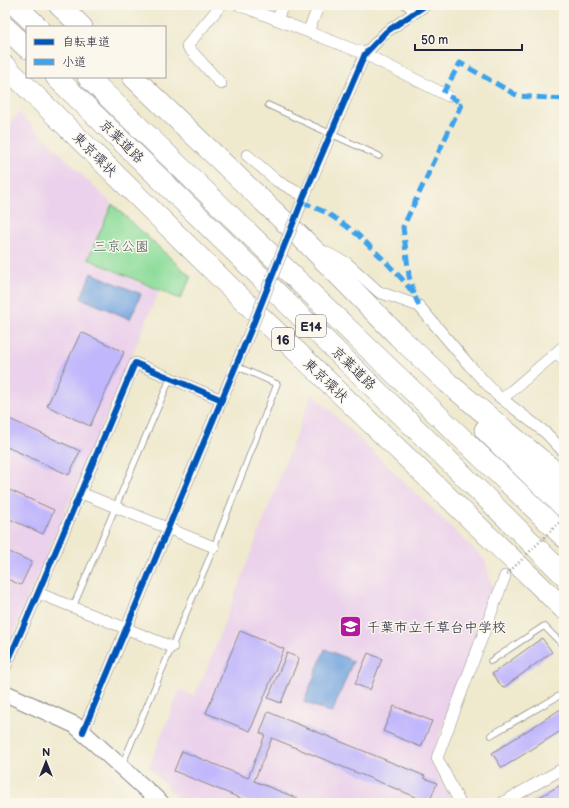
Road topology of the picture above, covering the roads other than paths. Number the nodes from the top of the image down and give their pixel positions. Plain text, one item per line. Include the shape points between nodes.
1 (15, 5) edge
2 (59, 5) edge
3 (221, 5) edge
4 (239, 5) edge
5 (283, 5) edge
6 (319, 5) edge
7 (404, 5) edge
8 (426, 5) edge
9 (414, 13) junction
10 (277, 20) junction
11 (37, 26) edge
12 (81, 26) edge
13 (5, 27) edge
14 (308, 32) junction
15 (26, 47) edge
16 (366, 54) junction
17 (5, 66) edge
18 (57, 78) edge
19 (89, 78) edge
20 (134, 78) edge
21 (221, 84) dead end
22 (448, 96) dead end
23 (268, 105) dead end
24 (331, 134) junction
25 (247, 155) dead end
26 (379, 156) dead end
27 (303, 199) junction
28 (308, 244) junction
29 (355, 292) junction
30 (562, 353) edge
31 (236, 366) junction
32 (170, 379) junction
33 (502, 399) junction
34 (222, 400) junction
35 (564, 452) edge
36 (564, 479) edge
37 (81, 493) junction
38 (116, 507) junction
39 (564, 507) edge
40 (168, 528) junction
41 (564, 537) edge
42 (214, 547) junction
43 (506, 575) road end
44 (564, 575) edge
45 (38, 593) junction
46 (73, 607) junction
47 (564, 609) edge
48 (126, 628) junction
49 (172, 646) junction
50 (564, 646) edge
51 (491, 661) dead end
52 (5, 668) edge
53 (5, 693) edge
54 (564, 693) edge
55 (83, 732) junction
56 (491, 735) dead end
57 (122, 766) junction
58 (564, 768) edge
59 (161, 803) edge
60 (460, 803) edge
61 (502, 803) edge

1 - 11 highway
2 - 12 highway
3 - 21 street via 187,46
4 - 10 street
5 - 10 street
6 - 14 street
7 - 9 lane
8 - 9 street
9 - 16 street via 386,32
10 - 14 street
13 - 15 highway
14 - 16 street
16 - 22 street
16 - 24 street
17 - 47 highway, 東京環状 / 16 via 243,300
18 - 44 highway, 京葉道路 / E14
19 - 41 highway, 京葉道路 / E14
20 - 28 highway
23 - 24 lane
24 - 26 lane
24 - 27 street
25 - 27 street
27 - 31 street, bridge
28 - 29 highway
28 - 33 street via 347,263 379,292 419,306
29 - 36 highway via 398,337 448,383
29 - 39 highway via 365,313
30 - 33 street
31 - 34 street
31 - 42 lane via 277,384
32 - 34 street
32 - 37 street via 135,363
32 - 38 lane
33 - 35 street via 546,433
34 - 40 street
37 - 38 street
37 - 45 street
38 - 40 street
38 - 46 lane
40 - 42 street
40 - 48 street
42 - 49 lane
43 - 60 street via 437,758
45 - 46 street
45 - 52 street
46 - 48 street
48 - 49 street
48 - 55 street
49 - 57 lane
50 - 51 lane via 544,626
53 - 55 street via 75,724
54 - 56 lane
55 - 57 street
57 - 59 street
58 - 61 street

